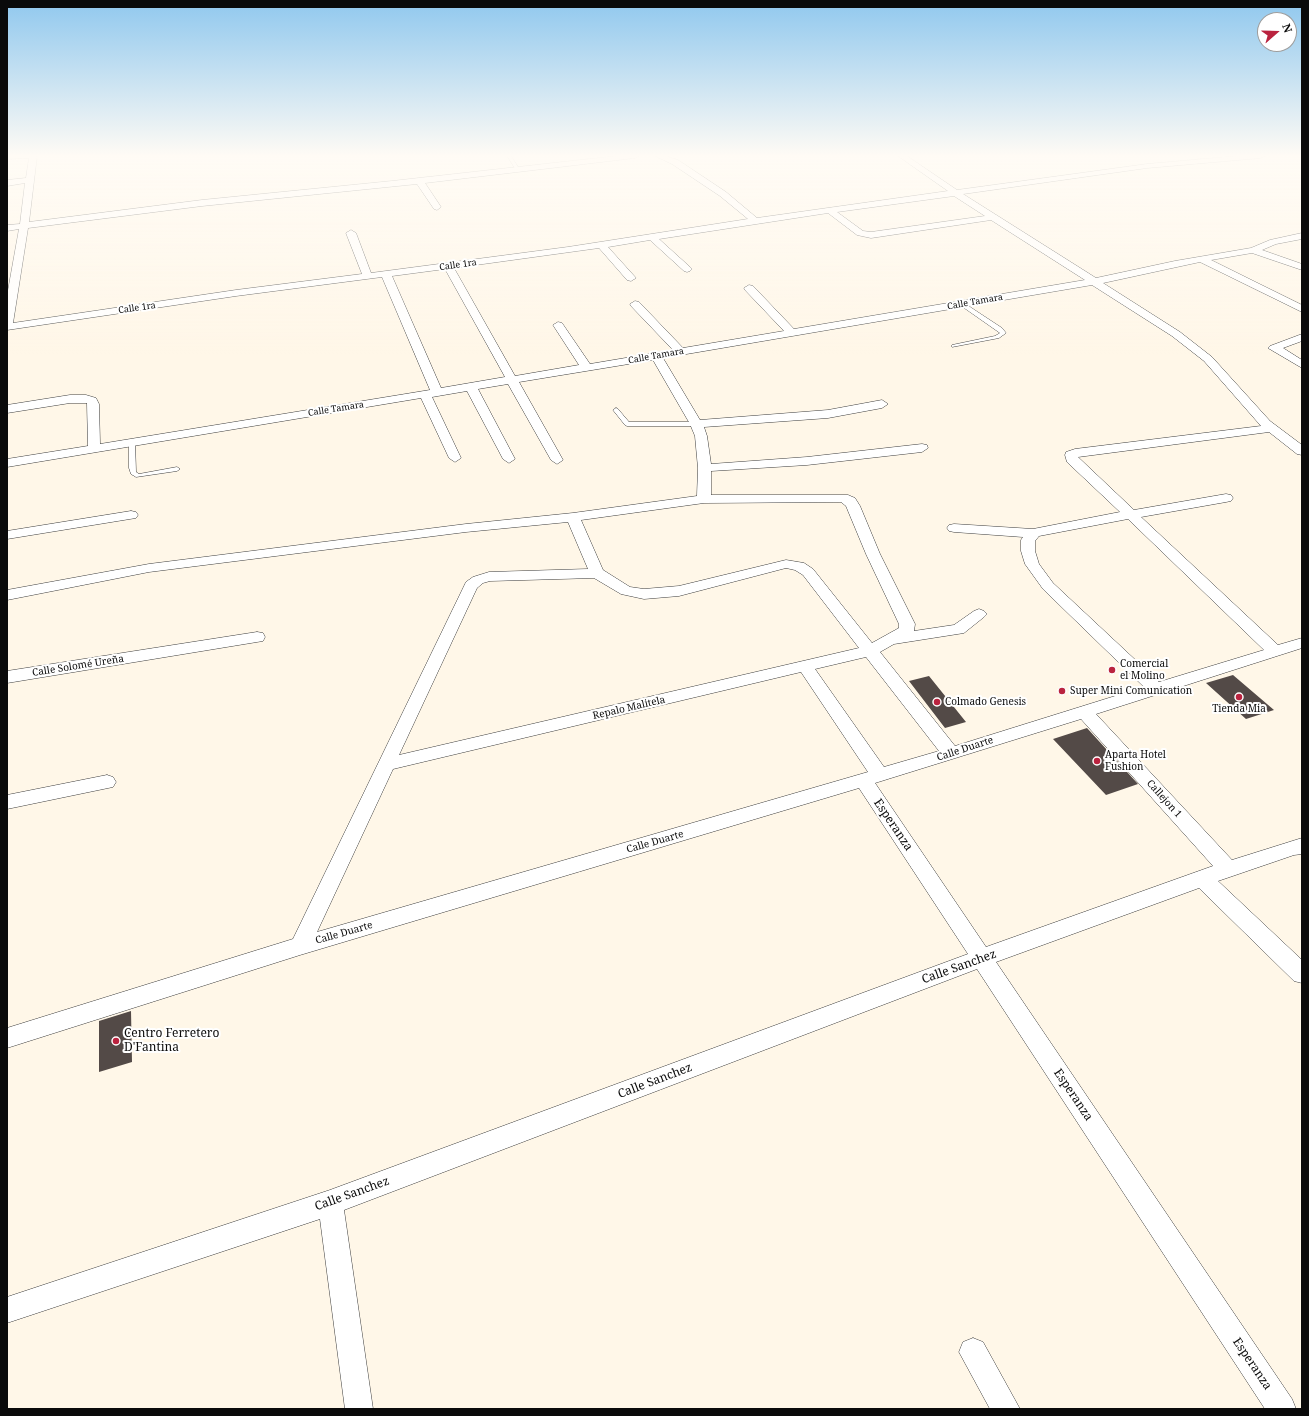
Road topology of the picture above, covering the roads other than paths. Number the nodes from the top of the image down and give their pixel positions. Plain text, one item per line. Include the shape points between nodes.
1 (25, 222) edge
2 (54, 222) edge
3 (747, 222) edge
4 (845, 222) edge
5 (959, 222) edge
6 (1001, 222) edge
7 (24, 226) junction
8 (7, 228) edge
9 (352, 233) dead end
10 (1302, 236) edge
11 (652, 237) junction
12 (602, 244) junction
13 (1253, 250) junction
14 (1201, 259) junction
15 (448, 266) junction
16 (1302, 267) edge
17 (687, 268) dead end
18 (386, 274) junction
19 (368, 277) junction
20 (631, 278) dead end
21 (1092, 282) junction
22 (748, 288) dead end
23 (635, 304) dead end
24 (962, 304) junction
25 (1302, 309) edge
26 (558, 325) dead end
27 (7, 327) edge
28 (792, 333) junction
29 (1302, 337) edge
30 (954, 346) dead end
31 (681, 352) junction
32 (656, 356) junction
33 (1302, 365) edge
34 (587, 368) junction
35 (513, 380) junction
36 (471, 387) junction
37 (431, 394) junction
38 (882, 404) dead end
39 (7, 409) edge
40 (616, 410) dead end
41 (696, 424) junction
42 (1272, 428) junction
43 (132, 442) junction
44 (922, 448) dead end
45 (94, 449) junction
46 (1302, 451) edge
47 (455, 458) dead end
48 (509, 459) dead end
49 (557, 460) dead end
50 (7, 464) edge
51 (705, 468) junction
52 (177, 470) dead end
53 (1226, 498) dead end
54 (704, 499) junction
55 (131, 514) dead end
56 (1131, 514) junction
57 (573, 517) junction
58 (954, 528) dead end
59 (1034, 533) junction
60 (7, 535) edge
61 (597, 573) junction
62 (7, 595) edge
63 (979, 614) dead end
64 (257, 637) dead end
65 (889, 640) junction
66 (1302, 643) edge
67 (871, 650) junction
68 (1275, 651) junction
69 (806, 666) junction
70 (7, 677) edge
71 (1155, 688) junction
72 (1083, 711) junction
73 (951, 754) junction
74 (388, 764) junction
75 (872, 778) junction
76 (107, 782) dead end
77 (7, 802) edge
78 (1302, 846) edge
79 (1228, 869) junction
80 (1203, 879) junction
81 (300, 946) junction
82 (982, 958) junction
83 (1302, 974) edge
84 (7, 1038) edge
85 (330, 1203) junction
86 (7, 1310) edge
87 (973, 1352) dead end
88 (358, 1409) edge
89 (1006, 1409) edge
90 (1282, 1409) edge

1 - 7 street
2 - 7 street
3 - 11 street, Calle 1ra
4 - 5 street via 860,233 871,235
6 - 21 street
7 - 8 street
7 - 27 street
9 - 19 street
10 - 13 street, Calle Tamara via 1273,242
11 - 12 street, Calle 1ra
11 - 17 street
12 - 15 street, Calle 1ra
12 - 20 street
13 - 14 street, Calle Tamara
13 - 16 street
14 - 21 street, Calle Tamara
14 - 25 street
15 - 18 street, Calle 1ra
15 - 35 street
18 - 19 street, Calle 1ra
18 - 37 street
19 - 27 street, Calle 1ra via 236,293
21 - 24 street, Calle Tamara
21 - 42 street via 1176,334 1208,359
22 - 28 street
23 - 31 street
24 - 28 street, Calle Tamara
24 - 30 lane via 1003,333 997,337
26 - 34 street
28 - 31 street, Calle Tamara
29 - 33 street via 1274,348
31 - 32 street, Calle Tamara
32 - 34 street, Calle Tamara
32 - 41 street
34 - 35 street, Calle Tamara
35 - 36 street, Calle Tamara
35 - 49 street
36 - 37 street, Calle Tamara
36 - 48 street
37 - 43 street, Calle Tamara
37 - 47 street
38 - 41 street via 828,414
39 - 45 street via 70,399 92,401
40 - 41 lane via 627,424
41 - 51 street via 701,436
42 - 46 street
42 - 56 street via 1071,455 1072,459
43 - 45 street, Calle Tamara
43 - 52 lane via 133,473 138,476
44 - 51 street via 807,461
45 - 50 street, Calle Tamara
51 - 54 street
53 - 56 street
54 - 57 street
54 - 65 street, Repalo Malitela via 843,498 850,501 907,624 906,631
55 - 60 street
56 - 59 street
56 - 68 street
57 - 61 street
57 - 62 street via 149,568
58 - 59 street
59 - 71 street via 1028,540 1028,551 1032,564 1048,586
61 - 67 street via 626,591 650,594 679,591 786,564 799,566 808,572
61 - 74 street via 489,577 471,584
63 - 65 street via 958,629
64 - 70 street, Calle Solomé Ureña
65 - 67 street, Repalo Malitela
66 - 68 street, Calle Duarte
67 - 69 street, Repalo Malitela
67 - 73 street
68 - 71 street, Calle Duarte
69 - 74 street, Repalo Malitela
69 - 75 street, Esperanza
71 - 72 street, Calle Duarte
72 - 73 street, Calle Duarte
72 - 79 street, Callejon 1
73 - 75 street, Calle Duarte
74 - 81 street
75 - 81 street, Calle Duarte
75 - 82 street, Esperanza
76 - 77 street
78 - 79 street, Calle Sanchez
79 - 80 street, Calle Sanchez
80 - 82 street, Calle Sanchez
80 - 83 street
81 - 84 street, Calle Duarte
82 - 85 street, Calle Sanchez
82 - 90 street, Esperanza
85 - 86 street, Calle Sanchez
85 - 88 street
87 - 89 street

